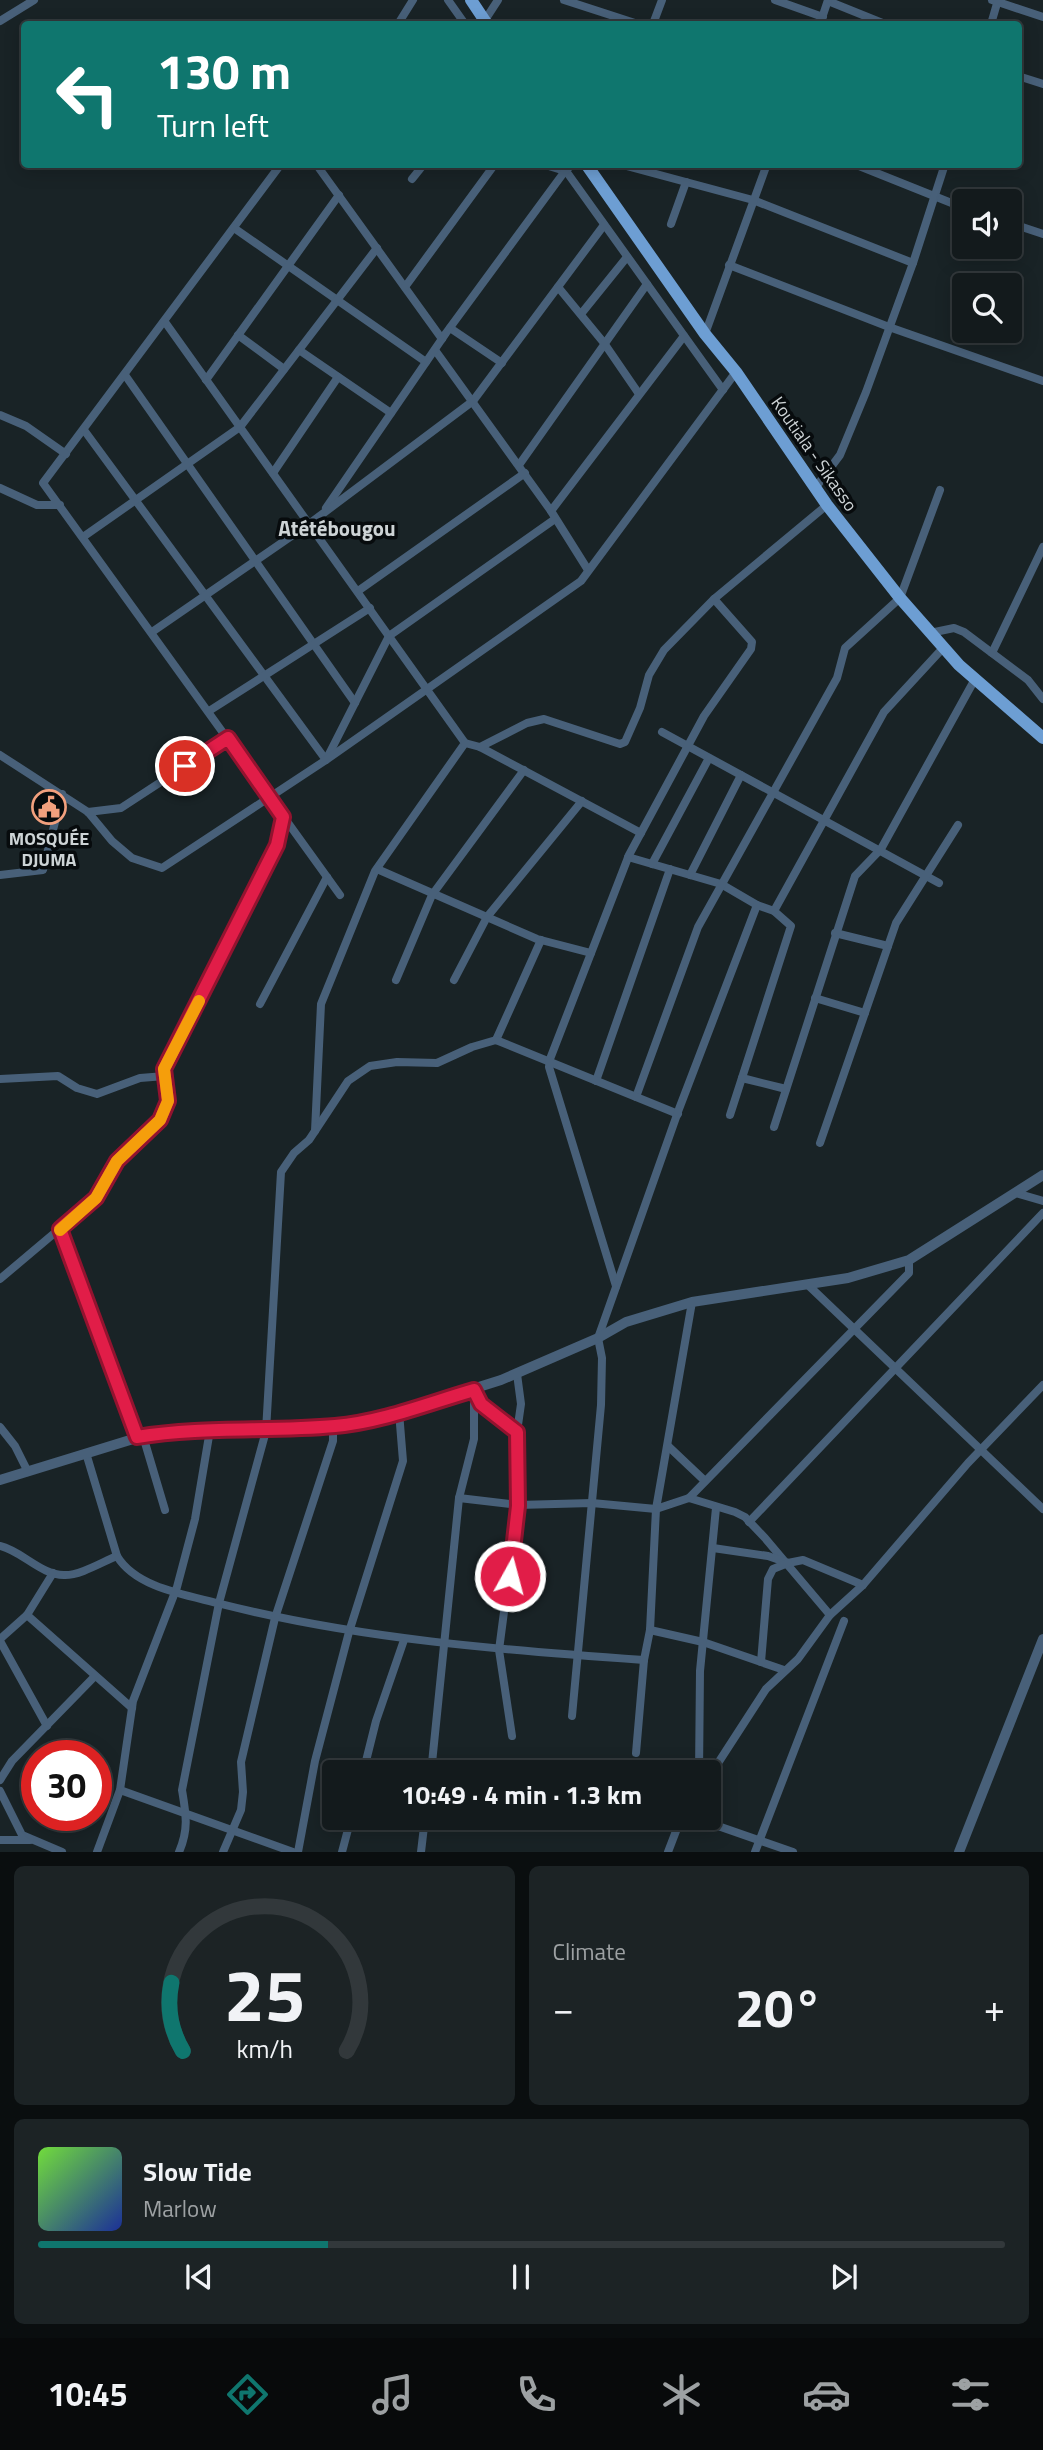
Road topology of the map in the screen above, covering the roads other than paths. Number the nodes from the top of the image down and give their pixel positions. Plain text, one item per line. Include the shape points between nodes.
1 (34, 0) edge
2 (413, 0) edge
3 (448, 0) edge
4 (471, 0) edge
5 (498, 0) edge
6 (564, 0) edge
7 (662, 0) edge
8 (775, 0) edge
9 (828, 1) edge
10 (996, 1) edge
11 (1043, 17) edge
12 (0, 21) edge
13 (400, 21) edge
14 (463, 21) edge
15 (485, 21) edge
16 (487, 21) edge
17 (629, 21) edge
18 (654, 21) edge
19 (822, 21) edge
20 (878, 21) edge
21 (992, 21) edge
22 (1022, 77) edge
23 (1043, 84) edge
24 (278, 168) edge
25 (319, 168) edge
26 (421, 168) edge
27 (492, 168) edge
28 (563, 168) edge
29 (590, 168) edge
30 (634, 168) edge
31 (765, 168) edge
32 (864, 168) edge
33 (944, 168) edge
34 (412, 179) dead end
35 (686, 182) junction
36 (339, 195) junction
37 (934, 197) junction
38 (753, 200) junction
39 (952, 204) edge
40 (671, 224) dead end
41 (604, 225) junction
42 (1022, 227) edge
43 (234, 228) junction
44 (1043, 234) edge
45 (377, 248) junction
46 (627, 257) junction
47 (914, 263) junction
48 (729, 265) junction
49 (288, 266) junction
50 (647, 285) junction
51 (405, 287) junction
52 (558, 287) junction
53 (337, 300) junction
54 (581, 314) junction
55 (165, 322) junction
56 (889, 327) junction
57 (450, 328) junction
58 (705, 334) junction
59 (238, 335) junction
60 (684, 336) junction
61 (442, 339) junction
62 (604, 343) junction
63 (299, 350) junction
64 (435, 350) junction
65 (426, 362) junction
66 (502, 363) junction
67 (284, 369) junction
68 (736, 372) junction
69 (125, 375) junction
70 (338, 377) junction
71 (206, 380) junction
72 (1043, 381) edge
73 (723, 390) junction
74 (639, 394) junction
75 (473, 401) junction
76 (391, 413) junction
77 (0, 415) edge
78 (240, 427) junction
79 (84, 430) junction
80 (66, 454) junction
81 (187, 464) junction
82 (522, 469) junction
83 (273, 473) junction
84 (816, 487) junction
85 (0, 488) edge
86 (940, 489) dead end
87 (135, 501) junction
88 (60, 505) junction
89 (827, 505) junction
90 (553, 515) junction
91 (320, 516) junction
92 (309, 524) junction
93 (83, 537) junction
94 (1043, 547) edge
95 (255, 561) junction
96 (588, 570) junction
97 (358, 591) junction
98 (204, 597) junction
99 (900, 598) junction
100 (714, 599) junction
101 (370, 608) junction
102 (152, 632) junction
103 (930, 633) junction
104 (389, 636) junction
105 (313, 645) junction
106 (943, 648) junction
107 (992, 653) junction
108 (264, 676) junction
109 (975, 679) junction
110 (426, 688) junction
111 (1043, 699) edge
112 (355, 703) junction
113 (209, 711) junction
114 (662, 732) dead end
115 (228, 738) junction
116 (1043, 738) edge
117 (465, 743) junction
118 (687, 746) junction
119 (480, 747) junction
120 (0, 755) edge
121 (709, 758) junction
122 (326, 760) junction
123 (524, 770) junction
124 (741, 775) junction
125 (772, 792) junction
126 (62, 794) junction
127 (268, 797) junction
128 (582, 801) junction
129 (88, 812) junction
130 (283, 817) junction
131 (824, 820) junction
132 (958, 825) dead end
133 (641, 833) junction
134 (879, 850) junction
135 (628, 857) junction
136 (652, 864) junction
137 (377, 869) junction
138 (670, 869) junction
139 (690, 875) junction
140 (0, 876) edge
141 (926, 876) junction
142 (327, 877) junction
143 (939, 883) dead end
144 (721, 884) junction
145 (434, 894) junction
146 (340, 895) dead end
147 (757, 905) junction
148 (774, 911) junction
149 (487, 917) junction
150 (835, 933) junction
151 (541, 940) junction
152 (888, 946) junction
153 (591, 953) junction
154 (396, 980) dead end
155 (454, 980) dead end
156 (815, 998) junction
157 (260, 1004) dead end
158 (865, 1013) junction
159 (496, 1040) junction
160 (549, 1062) junction
161 (165, 1076) junction
162 (742, 1078) junction
163 (0, 1079) edge
164 (597, 1081) junction
165 (786, 1089) junction
166 (636, 1097) junction
167 (678, 1114) junction
168 (730, 1115) dead end
169 (774, 1127) dead end
170 (315, 1131) junction
171 (820, 1143) dead end
172 (1043, 1175) edge
173 (1016, 1193) junction
174 (1043, 1201) edge
175 (1043, 1213) edge
176 (60, 1229) junction
177 (909, 1260) junction
178 (0, 1279) edge
179 (808, 1284) junction
180 (616, 1287) junction
181 (692, 1302) junction
182 (854, 1329) junction
183 (598, 1338) junction
184 (895, 1368) junction
185 (517, 1374) junction
186 (1043, 1385) edge
187 (474, 1390) junction
188 (399, 1412) junction
189 (333, 1426) junction
190 (0, 1427) edge
191 (210, 1430) junction
192 (266, 1431) junction
193 (517, 1432) junction
194 (140, 1437) junction
195 (668, 1446) junction
196 (981, 1450) junction
197 (86, 1453) junction
198 (28, 1472) junction
199 (0, 1480) edge
200 (705, 1481) junction
201 (459, 1498) junction
202 (689, 1498) junction
203 (592, 1503) junction
204 (518, 1506) junction
205 (716, 1508) junction
206 (656, 1509) junction
207 (1043, 1509) edge
208 (165, 1510) dead end
209 (749, 1522) junction
210 (0, 1546) edge
211 (713, 1548) junction
212 (117, 1556) junction
213 (788, 1563) junction
214 (53, 1573) junction
215 (863, 1585) junction
216 (175, 1592) junction
217 (219, 1603) junction
218 (27, 1615) junction
219 (830, 1615) junction
220 (275, 1618) junction
221 (844, 1620) dead end
222 (650, 1630) junction
223 (349, 1632) junction
224 (1043, 1639) edge
225 (0, 1640) edge
226 (404, 1640) junction
227 (703, 1642) junction
228 (445, 1644) junction
229 (499, 1650) junction
230 (578, 1654) junction
231 (644, 1660) junction
232 (761, 1662) junction
233 (784, 1670) junction
234 (95, 1676) junction
235 (132, 1708) junction
236 (572, 1716) dead end
237 (47, 1726) junction
238 (512, 1736) dead end
239 (636, 1754) dead end
240 (366, 1760) edge
241 (432, 1760) edge
242 (699, 1760) edge
243 (720, 1760) edge
244 (1, 1775) edge
245 (120, 1790) junction
246 (0, 1791) edge
247 (187, 1814) junction
248 (721, 1827) edge
249 (232, 1830) junction
250 (348, 1830) edge
251 (424, 1830) edge
252 (676, 1830) edge
253 (0, 1840) edge
254 (30, 1840) junction
255 (759, 1840) junction
256 (62, 1852) edge
257 (97, 1852) edge
258 (179, 1852) edge
259 (223, 1852) edge
260 (296, 1852) edge
261 (342, 1852) edge
262 (421, 1852) edge
263 (668, 1852) edge
264 (755, 1852) edge
265 (793, 1852) edge
266 (960, 1852) edge

1 - 12 street
2 - 13 street
3 - 14 street
4 - 15 main road
5 - 16 street
6 - 17 street
7 - 18 street
8 - 19 street
9 - 19 street
9 - 20 street
10 - 11 street
10 - 21 street
22 - 23 street
24 - 43 street
25 - 36 street
26 - 34 street
27 - 51 street
28 - 41 street
28 - 57 street
29 - 58 main road, Koutiala - Sikasso
30 - 35 street
31 - 38 street
32 - 37 street
33 - 37 street
35 - 38 street
35 - 40 street
36 - 45 street
36 - 49 street
37 - 39 street
37 - 47 street
38 - 47 street
38 - 48 street
41 - 46 street
41 - 52 street
42 - 44 street
43 - 49 street
43 - 55 street
45 - 51 street
45 - 53 street
46 - 50 street
46 - 54 street
47 - 56 street
48 - 56 street
48 - 58 street
49 - 53 street
49 - 59 street
50 - 60 street
50 - 62 street
51 - 61 street
52 - 54 street
52 - 66 street
53 - 63 street
53 - 65 street
54 - 62 street
55 - 69 street
55 - 71 street
56 - 72 street
56 - 84 street via 840,455
57 - 61 street
57 - 66 street
58 - 68 main road, Koutiala - Sikasso
59 - 67 street
59 - 71 street
60 - 73 street
60 - 74 street
61 - 64 street
62 - 74 street
62 - 82 street
63 - 67 street
63 - 70 street
64 - 65 street
64 - 75 street
65 - 76 street
66 - 75 street
67 - 78 street
68 - 73 street
68 - 84 main road, Koutiala - Sikasso
69 - 79 street
69 - 81 street
70 - 76 street
70 - 83 street
71 - 78 street
73 - 96 street
74 - 90 street
75 - 82 street
75 - 91 street
76 - 91 street
77 - 80 street via 26,426
78 - 81 street
78 - 83 street
79 - 80 street
79 - 87 street
80 - 88 street via 43,483
81 - 87 street
81 - 95 street
82 - 90 street
82 - 97 street
83 - 92 street
84 - 89 main road, Koutiala - Sikasso
85 - 88 street via 37,505
86 - 99 street
87 - 93 street
87 - 98 street
88 - 93 street
89 - 99 main road, Koutiala - Sikasso
89 - 100 street
90 - 96 street
90 - 104 street
91 - 92 street
92 - 95 street
92 - 97 street
93 - 102 street
94 - 107 street
95 - 98 street
95 - 105 street
96 - 110 street via 580,581
97 - 101 street
98 - 102 street
98 - 108 street
99 - 103 main road, Koutiala - Sikasso
99 - 125 street via 845,648 837,678
100 - 118 street via 752,642 751,649
100 - 119 street via 664,650 649,675 625,742 544,719
101 - 104 street
101 - 105 street
102 - 113 street
103 - 106 main road, Koutiala - Sikasso
103 - 107 street via 956,629
104 - 110 street
104 - 112 street
105 - 108 street
105 - 112 street
106 - 109 main road, Koutiala - Sikasso
106 - 131 street via 884,712
107 - 111 street via 1028,680
108 - 113 street
108 - 122 street
109 - 116 main road, Koutiala - Sikasso
109 - 134 street
110 - 117 street
110 - 122 street
112 - 122 street
113 - 115 street
114 - 118 street
115 - 127 street
115 - 129 street via 121,808
117 - 119 street
117 - 137 street
118 - 121 street
118 - 133 street
119 - 123 street
120 - 126 street
121 - 124 street
121 - 136 street
122 - 127 street
123 - 128 street
123 - 145 street
124 - 125 street
124 - 139 street
125 - 131 street
125 - 144 street
126 - 129 street
126 - 140 street via 43,870
127 - 129 street via 162,868 132,858
127 - 130 street
128 - 133 street
128 - 149 street
130 - 142 street
130 - 161 street via 277,845 164,1069
131 - 134 street
131 - 148 street
132 - 141 street
133 - 135 street
134 - 141 street
134 - 150 street via 855,876
135 - 136 street
135 - 153 street
136 - 138 street
137 - 145 street
137 - 170 street via 321,1004
138 - 139 street
138 - 164 street
139 - 144 street
141 - 143 street
141 - 152 street via 896,923
142 - 146 street
142 - 157 street
144 - 147 street
144 - 166 street via 698,927
145 - 149 street
145 - 154 street
147 - 148 street
147 - 167 street
148 - 162 street via 791,926
149 - 151 street
149 - 155 street
150 - 152 street
150 - 156 street
151 - 153 street
151 - 159 street
152 - 158 street
153 - 160 street
156 - 158 street
156 - 165 street
158 - 171 street
159 - 160 street
159 - 170 street via 437,1063 370,1066 341,1089
160 - 164 street
160 - 180 street
161 - 163 street via 140,1078 97,1094 58,1076
161 - 176 street via 168,1101 160,1120 117,1161 96,1198
162 - 165 street
162 - 168 street
164 - 166 street
165 - 169 street
166 - 167 street
167 - 180 street
170 - 192 street via 281,1172
172 - 173 street
173 - 174 street
173 - 177 street
175 - 184 street
176 - 178 street
176 - 194 street
177 - 179 street
177 - 182 street via 909,1273
179 - 181 street
179 - 182 street
180 - 183 street
181 - 183 street via 626,1322
181 - 195 street
182 - 184 street
182 - 200 street
183 - 185 street
183 - 203 street via 601,1405
184 - 196 street
184 - 209 street
185 - 187 street
185 - 193 street via 521,1404
186 - 196 street
187 - 188 street
187 - 193 street via 481,1404
187 - 201 street via 474,1439
188 - 189 street
188 - 223 street via 403,1461
189 - 192 street
189 - 220 street via 333,1441
190 - 198 street
191 - 192 street
191 - 194 street
191 - 216 street via 195,1519
192 - 217 street
193 - 204 street
194 - 197 street
194 - 208 street
195 - 200 street
195 - 206 street
196 - 207 street
196 - 215 street
197 - 198 street
197 - 212 street
198 - 199 street
200 - 202 street
201 - 204 street
201 - 228 street
202 - 205 street
202 - 206 street
203 - 204 street
203 - 206 street
203 - 230 street
204 - 229 street
205 - 209 street via 735,1512
205 - 211 street
206 - 222 street
209 - 213 street
210 - 214 street
211 - 213 street
211 - 227 street
212 - 214 street via 67,1576
212 - 216 street via 128,1571
213 - 215 street via 803,1560
213 - 219 street
213 - 232 street via 773,1569 768,1579
214 - 218 street
215 - 219 street
216 - 217 street
216 - 235 street
217 - 220 street
217 - 247 street via 183,1790
218 - 225 street
218 - 234 street
219 - 233 street via 798,1659
220 - 223 street
220 - 249 street via 241,1762 241,1810
221 - 255 street
222 - 227 street
222 - 231 street
223 - 226 street
223 - 260 street
224 - 266 street
225 - 237 street
226 - 228 street
226 - 240 street
227 - 232 street
227 - 242 street
228 - 229 street
228 - 241 street
229 - 230 street
229 - 238 street
230 - 231 street
230 - 236 street
231 - 239 street
232 - 233 street
233 - 243 street
234 - 235 street
234 - 237 street
235 - 245 street
237 - 244 street
245 - 247 street
245 - 257 street
246 - 254 street via 22,1835
247 - 249 street
247 - 258 street via 186,1836
248 - 255 street
249 - 259 street
249 - 260 street
250 - 261 street
251 - 262 street
252 - 263 street
253 - 254 street
254 - 256 street
255 - 264 street
255 - 265 street

